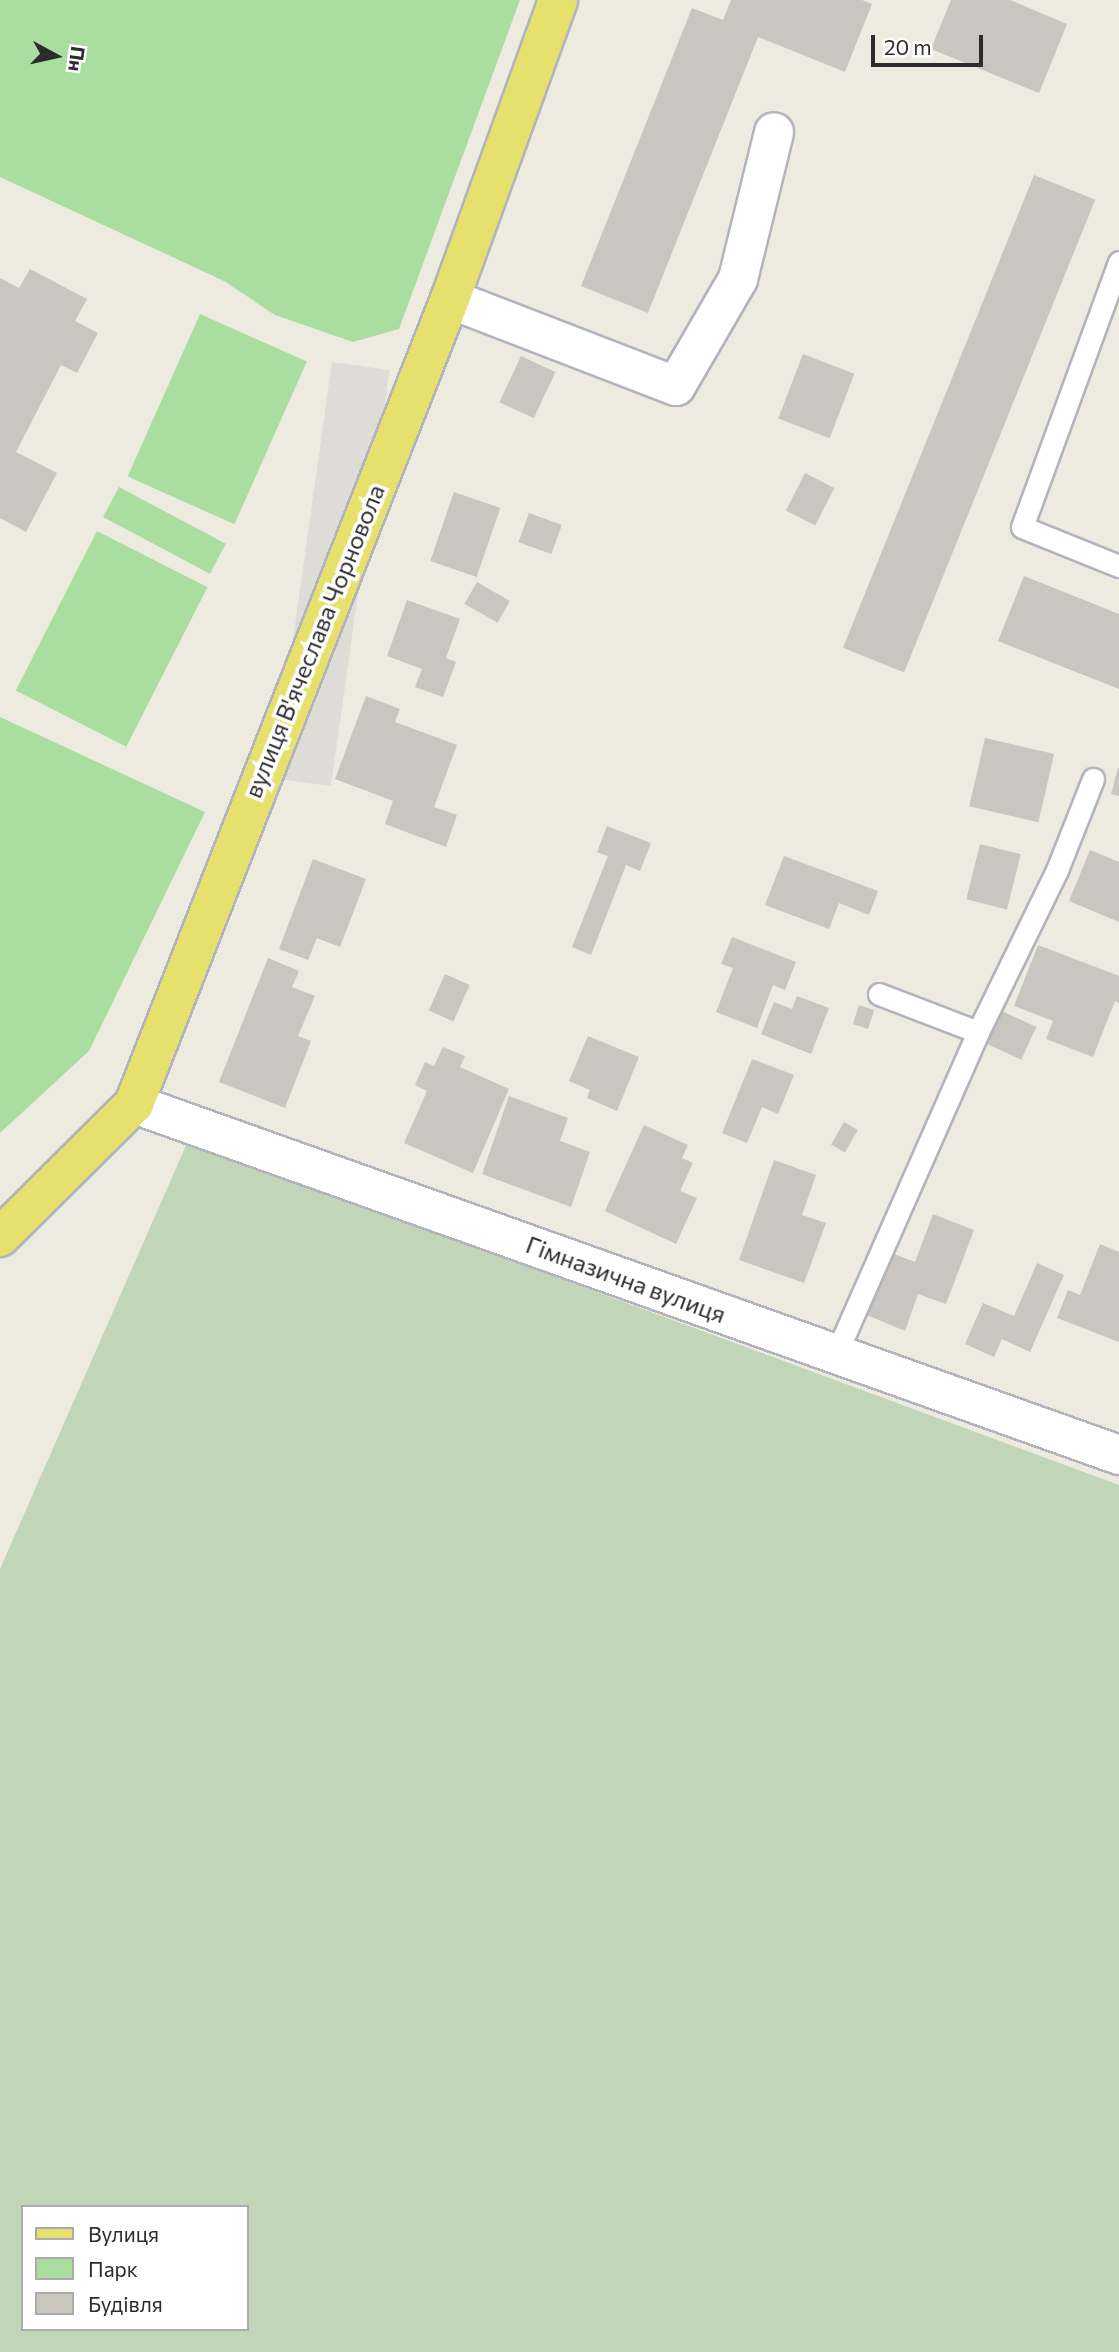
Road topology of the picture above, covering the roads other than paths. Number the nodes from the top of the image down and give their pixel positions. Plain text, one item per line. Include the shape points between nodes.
1 (558, 0) edge
2 (774, 132) dead end
3 (1119, 262) edge
4 (450, 299) junction
5 (1119, 566) edge
6 (1093, 779) dead end
7 (879, 994) dead end
8 (978, 1032) junction
9 (134, 1104) junction
10 (0, 1237) edge
11 (836, 1354) junction
12 (1119, 1455) edge

1 - 4 main road, вулиця В'ячеслава Чорновола
2 - 4 street via 737,279 676,386
3 - 5 lane via 1022,527
4 - 9 main road, вулиця В'ячеслава Чорновола
6 - 8 lane via 1057,870
7 - 8 lane
8 - 11 lane
9 - 10 main road, вулиця В'ячеслава Чорновола
9 - 11 street, Гімназична вулиця
11 - 12 street, Гімназична вулиця

